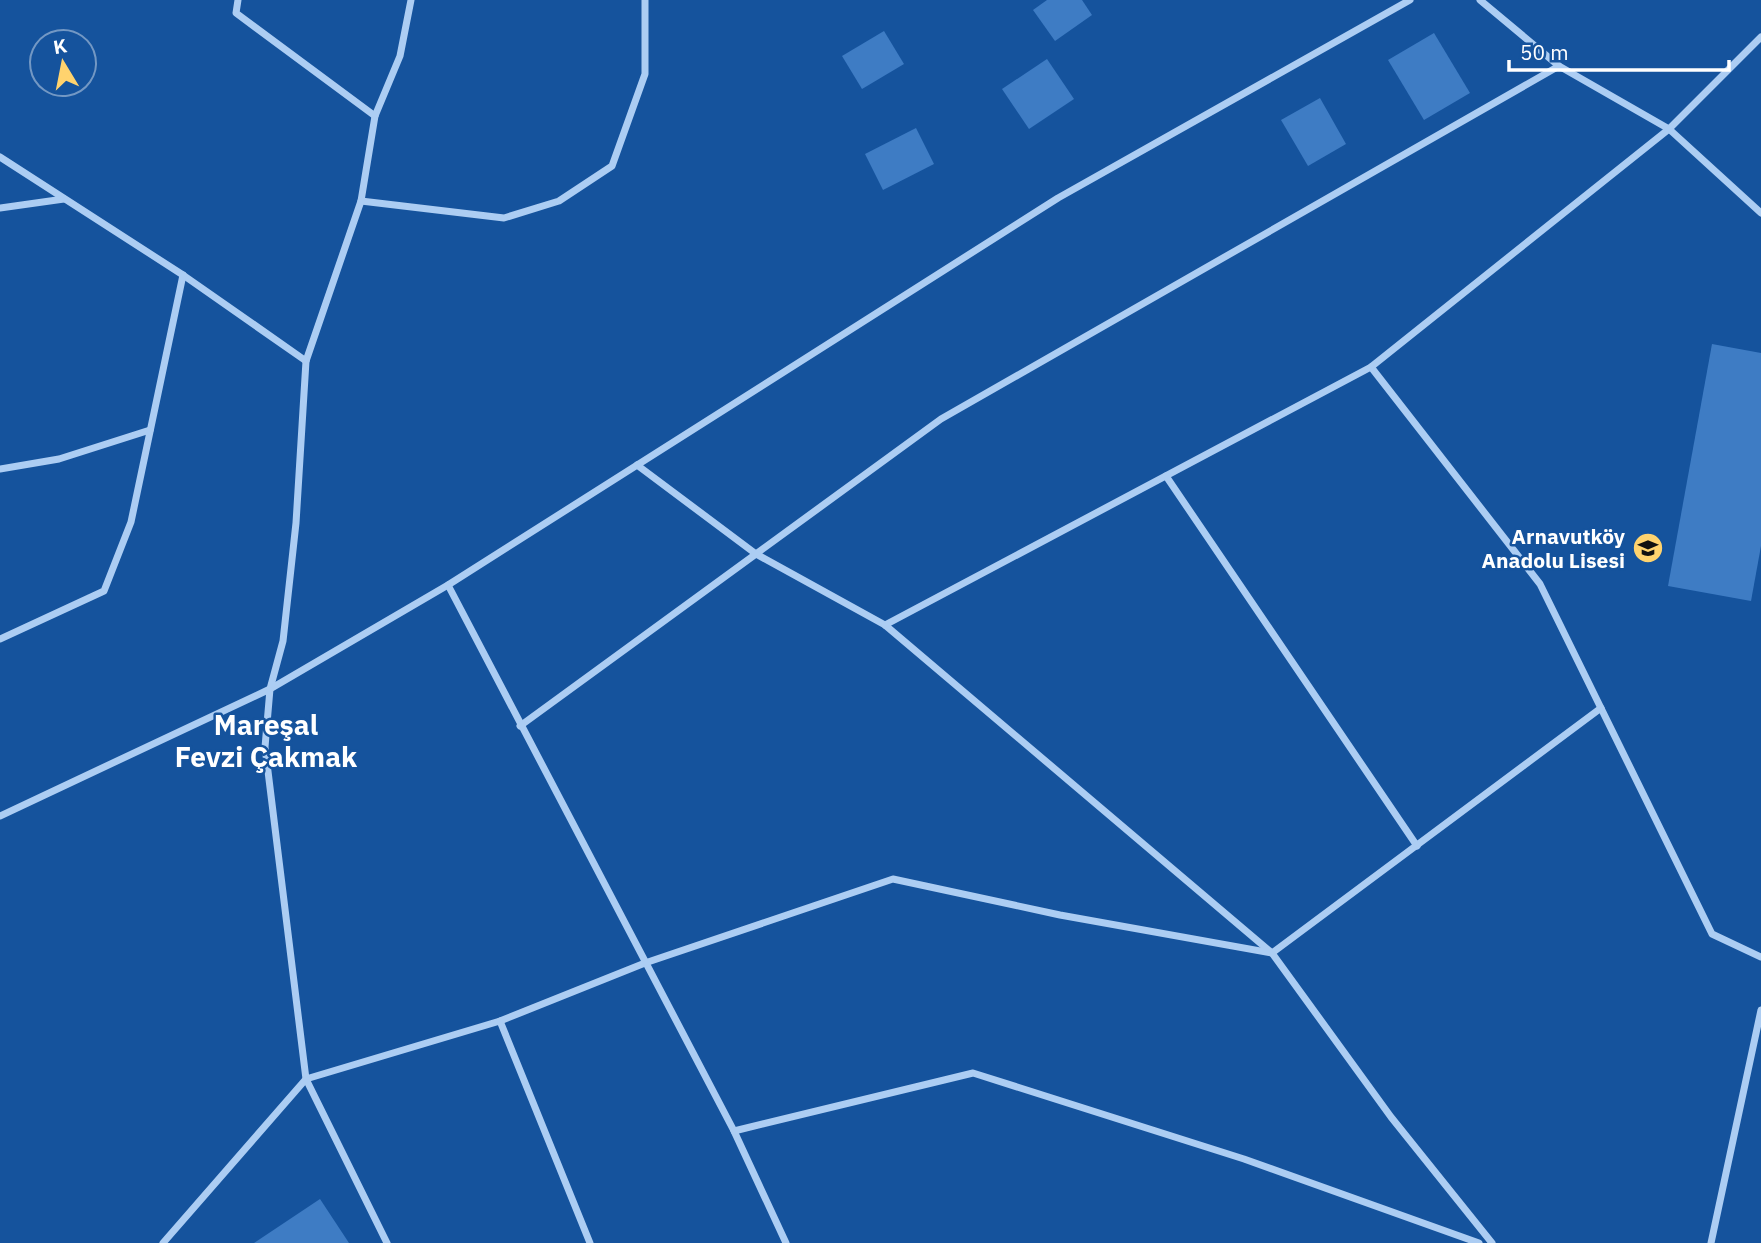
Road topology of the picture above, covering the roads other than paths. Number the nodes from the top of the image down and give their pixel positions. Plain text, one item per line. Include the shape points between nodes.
1 (238, 0) edge
2 (411, 0) edge
3 (645, 0) edge
4 (1410, 0) edge
5 (1480, 0) edge
6 (1761, 37) edge
7 (1559, 66) junction
8 (375, 116) junction
9 (1669, 129) junction
10 (0, 158) edge
11 (65, 199) junction
12 (361, 201) junction
13 (0, 208) edge
14 (1761, 213) edge
15 (183, 275) junction
16 (306, 361) junction
17 (1371, 367) junction
18 (150, 430) junction
19 (637, 465) junction
20 (0, 469) edge
21 (1166, 476) junction
22 (756, 554) junction
23 (448, 585) junction
24 (885, 625) junction
25 (0, 639) edge
26 (270, 689) junction
27 (1601, 708) junction
28 (520, 726) junction
29 (0, 816) edge
30 (1416, 846) junction
31 (1272, 953) junction
32 (1761, 957) edge
33 (645, 962) junction
34 (1761, 1010) edge
35 (500, 1021) junction
36 (306, 1079) junction
37 (734, 1131) junction
38 (163, 1243) edge
39 (387, 1243) edge
40 (590, 1243) edge
41 (786, 1243) edge
42 (1479, 1243) edge
43 (1492, 1243) edge
44 (1711, 1243) edge

1 - 8 street via 236,13
2 - 8 street via 400,56
3 - 12 street via 645,74 612,166 559,201 504,218
4 - 19 street via 1058,198
5 - 7 street
6 - 9 street
7 - 9 street
7 - 22 street via 941,419
8 - 12 street
9 - 14 street
9 - 17 street
10 - 11 street
11 - 13 street
11 - 15 street
12 - 16 street
15 - 16 street
15 - 18 street
16 - 26 street via 296,523 283,641
17 - 21 street
17 - 27 street via 1540,583
18 - 20 street via 60,459
18 - 25 street via 131,522 104,591
19 - 22 street
19 - 23 street
21 - 24 street
21 - 30 street
22 - 24 street
22 - 28 street
23 - 26 street
23 - 28 street
24 - 31 street
26 - 29 street
26 - 36 street via 265,747
27 - 30 street
27 - 32 street via 1712,934
28 - 33 street
30 - 31 street
31 - 33 street via 893,879
31 - 43 street via 1391,1117
33 - 35 street
33 - 37 street
34 - 44 street
35 - 36 street
35 - 40 street
36 - 38 street
36 - 39 street
37 - 41 street
37 - 42 street via 973,1073 1244,1158

